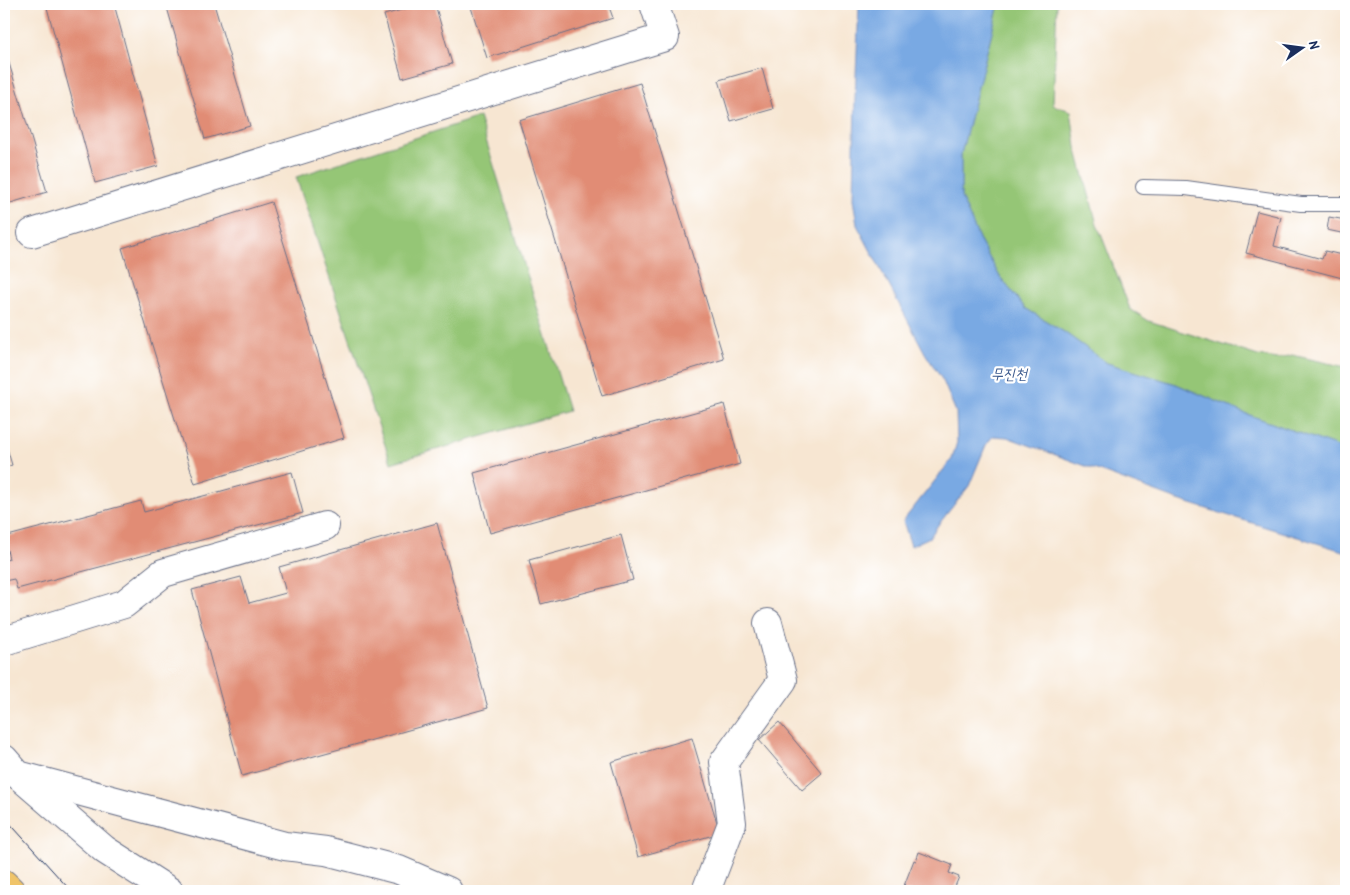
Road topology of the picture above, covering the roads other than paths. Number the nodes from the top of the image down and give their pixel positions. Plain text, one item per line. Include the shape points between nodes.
1 (654, 4) edge
2 (1143, 187) dead end
3 (1346, 204) edge
4 (32, 233) dead end
5 (325, 526) dead end
6 (768, 623) dead end
7 (4, 641) edge
8 (11, 767) edge
9 (4, 884) edge
10 (11, 891) edge
11 (168, 891) edge
12 (448, 891) edge
13 (706, 891) edge

1 - 4 street via 665,37
2 - 3 lane via 1186,188 1301,204
5 - 7 street via 163,573 124,604
6 - 13 street via 783,680 724,762 732,823
8 - 11 street via 105,850
8 - 12 street via 285,846 326,851 399,870
9 - 10 main road

